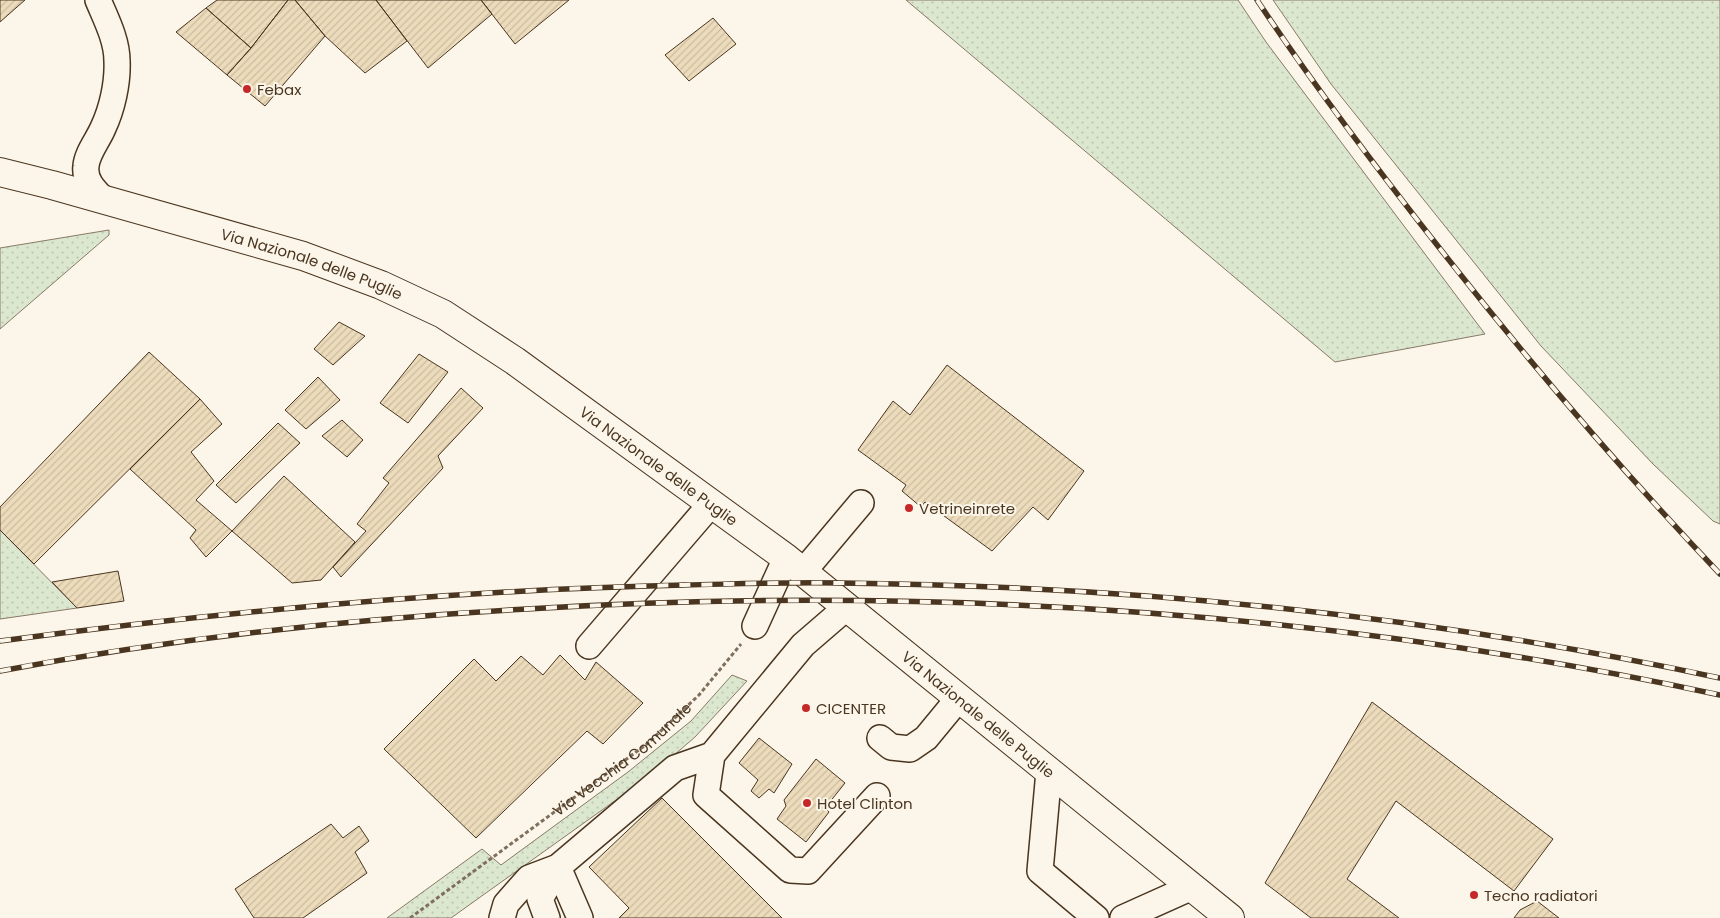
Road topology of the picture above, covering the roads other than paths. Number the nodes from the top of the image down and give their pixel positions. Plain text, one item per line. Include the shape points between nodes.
1 (98, 0) edge
2 (0, 172) edge
3 (103, 199) junction
4 (711, 504) junction
5 (861, 504) dead end
6 (795, 565) junction
7 (847, 607) junction
8 (754, 626) road end
9 (589, 646) dead end
10 (959, 698) junction
11 (880, 738) dead end
12 (712, 755) junction
13 (1049, 771) junction
14 (877, 796) dead end
15 (558, 866) junction
16 (1192, 887) junction
17 (502, 918) edge
18 (547, 918) edge
19 (580, 918) edge
20 (1096, 918) edge
21 (1123, 918) edge
22 (1230, 918) edge

1 - 3 street via 110,28 117,62 110,109 86,167 91,186
2 - 3 main road, Via Nazionale delle Puglie
3 - 4 main road, Via Nazionale delle Puglie via 303,256 381,285 443,314 515,361
4 - 6 main road, Via Nazionale delle Puglie
4 - 9 street
5 - 6 street
6 - 7 main road, Via Nazionale delle Puglie
6 - 8 street
7 - 10 main road, Via Nazionale delle Puglie
7 - 12 street via 802,646
10 - 11 street via 926,738 910,749 891,747
10 - 13 main road, Via Nazionale delle Puglie
12 - 14 street via 706,795 790,870 808,871
12 - 15 street via 675,768
13 - 16 main road, Via Nazionale delle Puglie
13 - 20 street via 1040,872
15 - 17 street via 529,878 506,904
15 - 18 street via 540,899
15 - 19 street
16 - 21 street
16 - 22 main road, Via Nazionale delle Puglie

